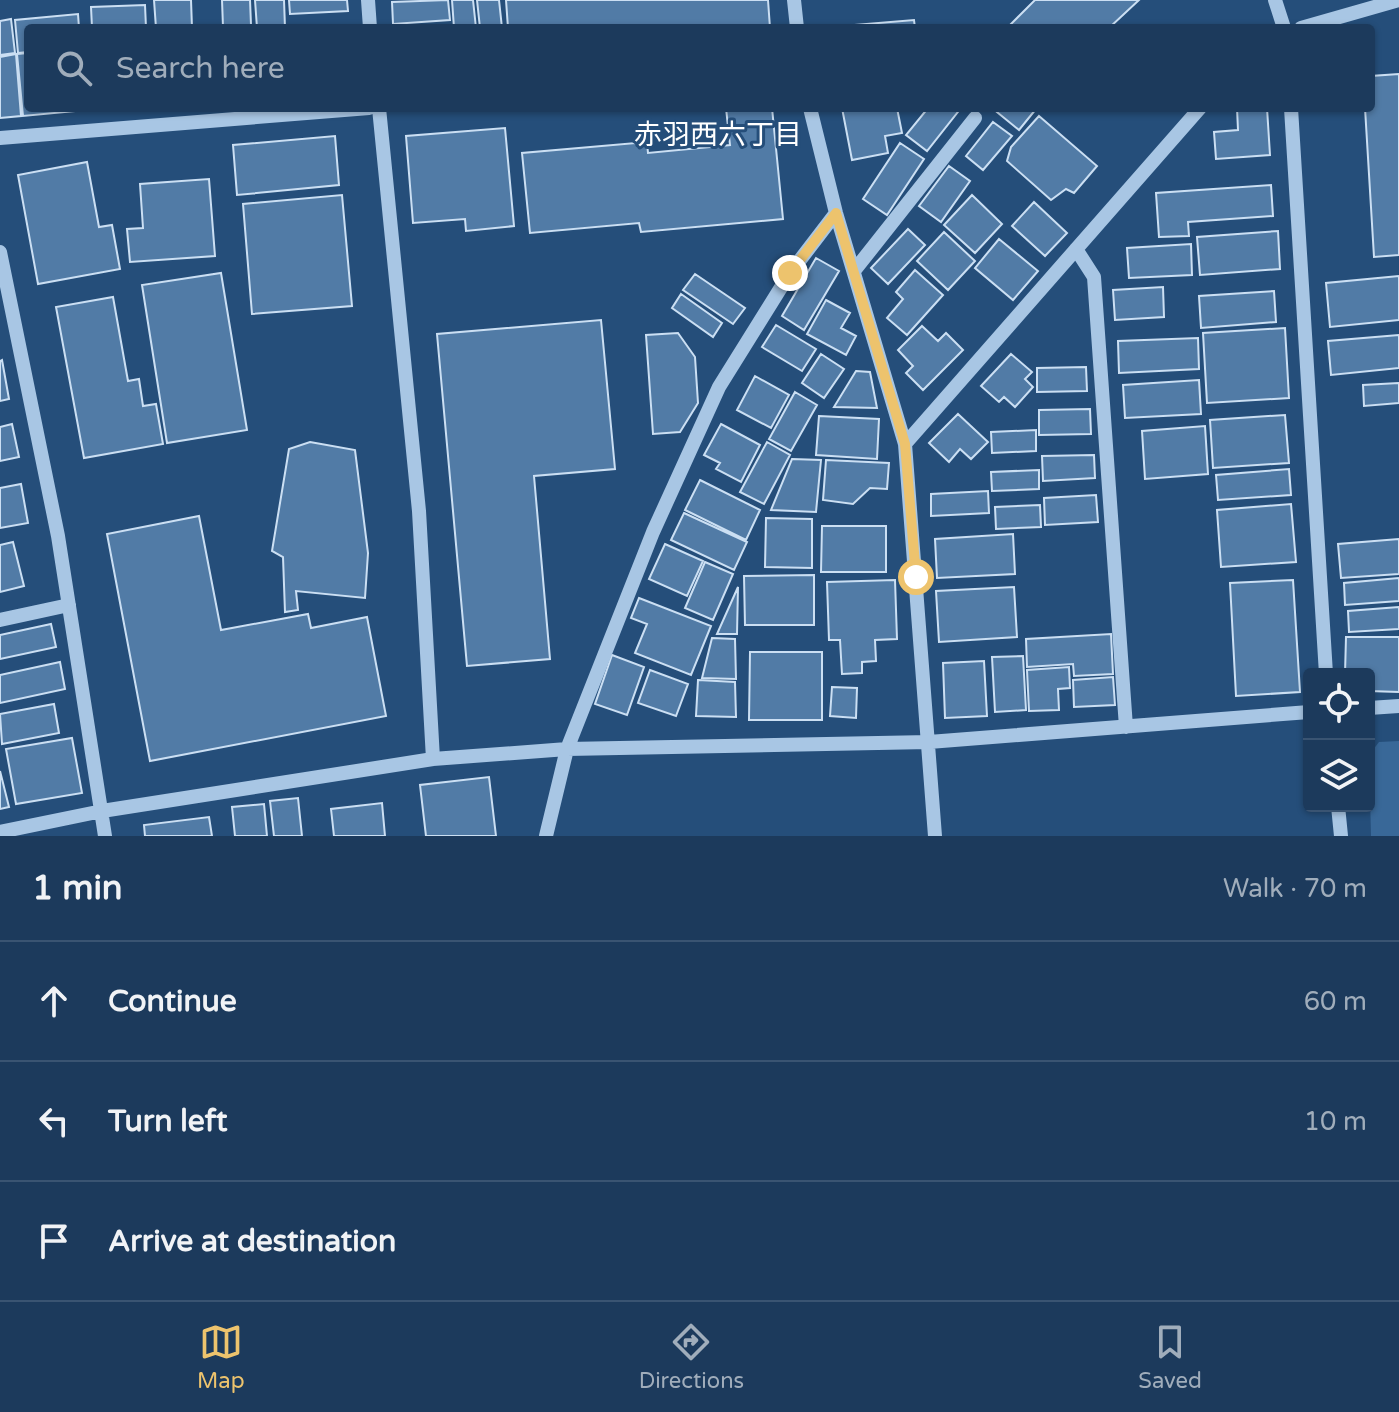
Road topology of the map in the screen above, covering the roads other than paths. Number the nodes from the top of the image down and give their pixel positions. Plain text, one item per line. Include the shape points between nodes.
1 (368, 0) edge
2 (794, 0) edge
3 (1275, 0) edge
4 (1399, 0) edge
5 (370, 24) edge
6 (797, 24) edge
7 (1283, 24) edge
8 (1315, 24) edge
9 (320, 112) edge
10 (379, 112) edge
11 (811, 112) edge
12 (1196, 112) edge
13 (1291, 112) edge
14 (975, 118) dead end
15 (0, 138) edge
16 (836, 213) junction
17 (1076, 249) junction
18 (0, 252) edge
19 (854, 271) junction
20 (905, 444) junction
21 (69, 605) junction
22 (0, 620) edge
23 (1326, 668) edge
24 (1399, 706) edge
25 (1375, 708) edge
26 (1303, 712) edge
27 (1126, 727) junction
28 (929, 742) junction
29 (567, 749) junction
30 (433, 759) junction
31 (102, 811) junction
32 (1339, 812) edge
33 (0, 832) edge
34 (105, 836) edge
35 (546, 836) edge
36 (935, 836) edge
37 (1341, 836) edge

1 - 5 street
2 - 6 street
3 - 7 street
4 - 8 street
9 - 15 street
10 - 30 street via 419,511
11 - 16 street
12 - 17 street
13 - 23 street
14 - 19 street
16 - 19 street
16 - 29 street via 790,273 719,387 653,532
17 - 20 street
17 - 27 street via 1094,277
18 - 21 street
19 - 20 street
20 - 28 street
21 - 22 street
21 - 31 street
24 - 25 street
26 - 27 street
27 - 28 street
28 - 29 street
28 - 36 street
29 - 30 street
29 - 35 street
30 - 31 street
31 - 33 street
31 - 34 street
32 - 37 street

